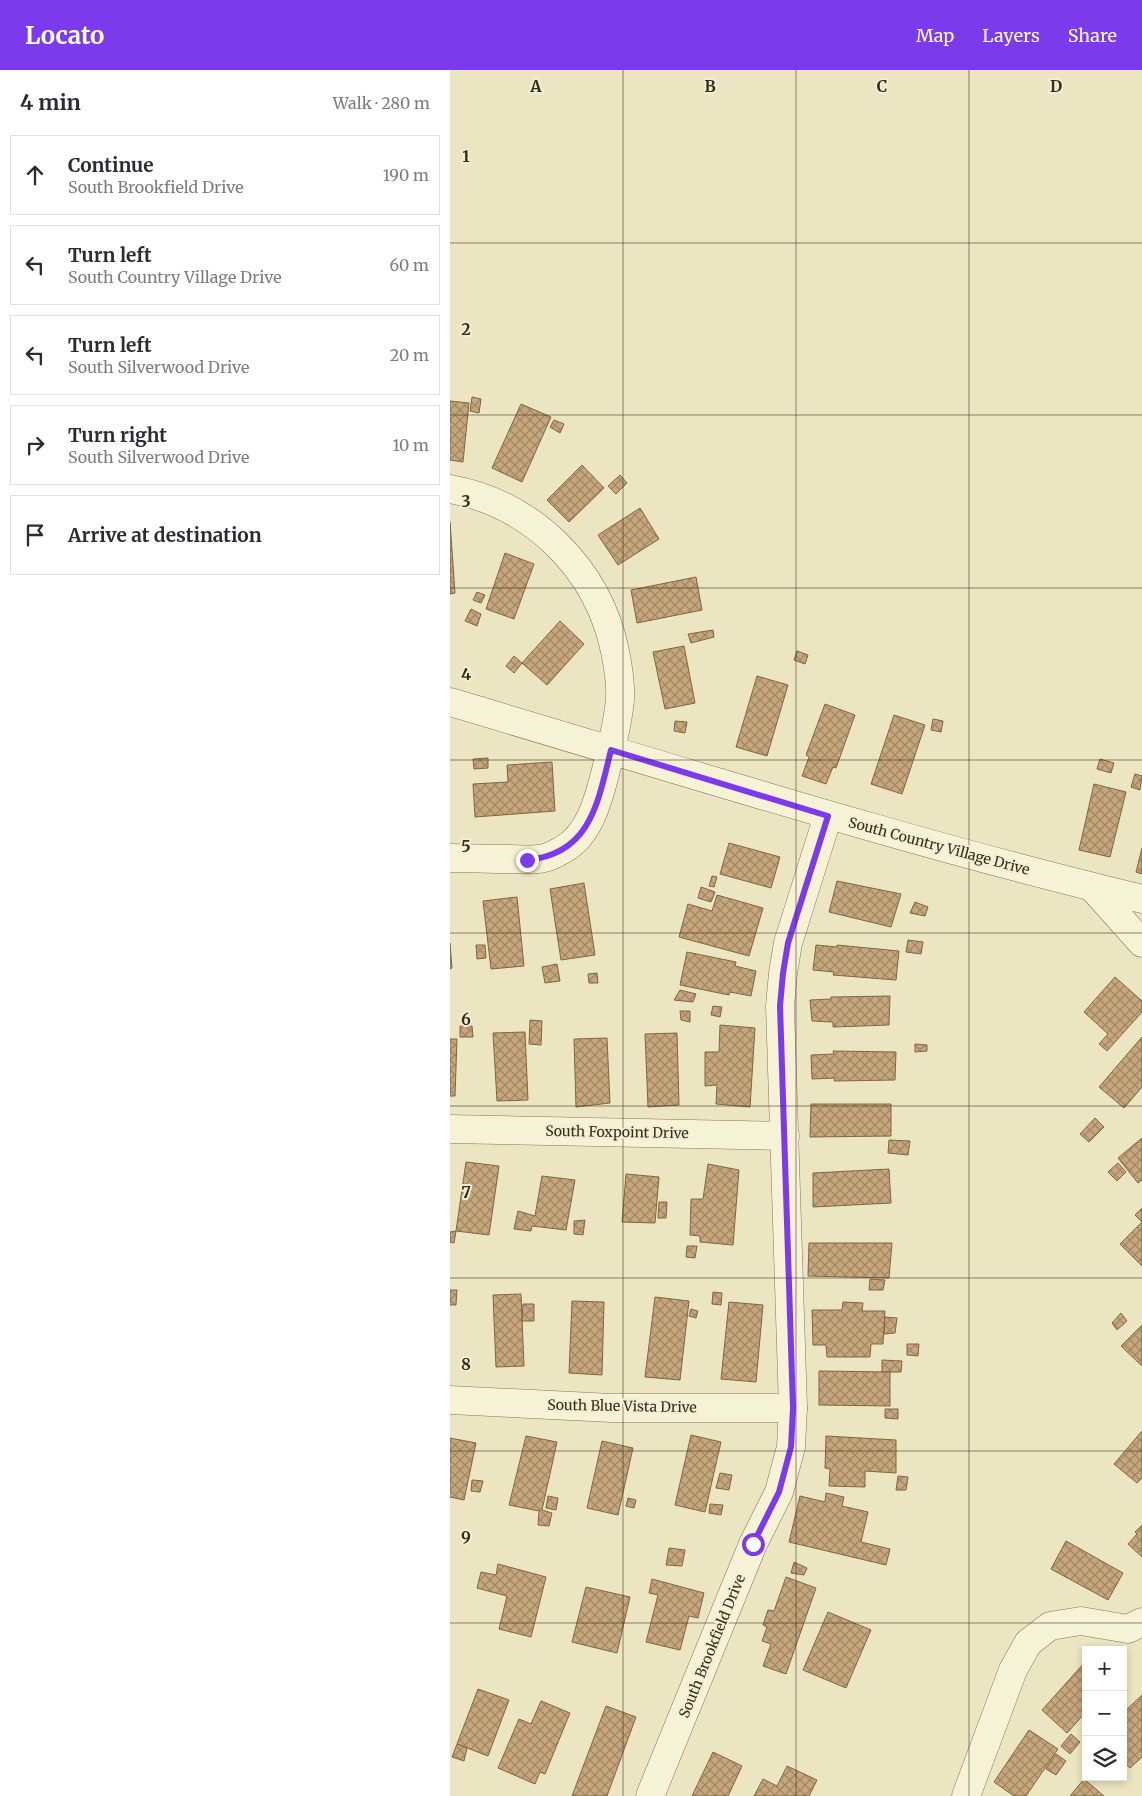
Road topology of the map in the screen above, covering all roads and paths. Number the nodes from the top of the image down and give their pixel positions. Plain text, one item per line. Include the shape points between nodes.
1 (450, 489) edge
2 (450, 702) edge
3 (611, 750) junction
4 (828, 816) junction
5 (450, 858) edge
6 (1092, 887) junction
7 (1142, 899) edge
8 (1142, 943) edge
9 (450, 1129) edge
10 (785, 1136) junction
11 (450, 1400) edge
12 (793, 1408) junction
13 (1137, 1632) edge
14 (650, 1796) edge
15 (966, 1796) edge

1 - 3 street via 486,498 524,516 548,535 581,572 611,632 618,663 620,698
2 - 3 street, South Country Village Drive
3 - 4 street, South Country Village Drive
3 - 5 street via 589,822 564,850 545,858 527,860
4 - 6 street, South Country Village Drive
4 - 10 street, South Brookfield Drive via 788,943 783,973 780,1006
6 - 7 street, South Country Village Drive
6 - 8 street
9 - 10 street, South Foxpoint Drive
10 - 12 street, South Brookfield Drive
11 - 12 street, South Blue Vista Drive via 612,1408
12 - 14 street, South Brookfield Drive via 791,1447 779,1492 753,1544
13 - 15 street via 1081,1620 1050,1626 1028,1643 1013,1670

